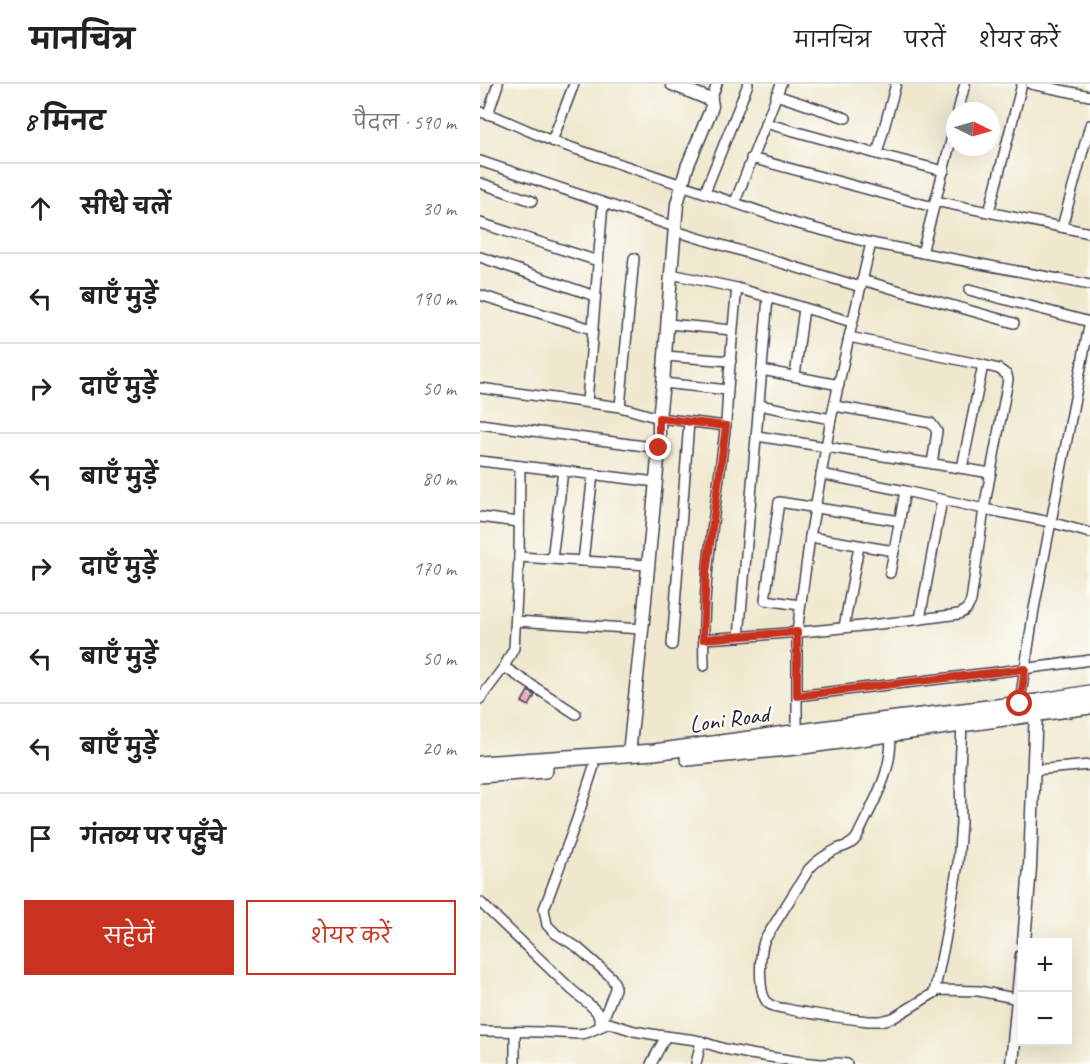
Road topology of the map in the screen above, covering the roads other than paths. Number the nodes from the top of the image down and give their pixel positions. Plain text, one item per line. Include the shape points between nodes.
1 (498, 84) edge
2 (574, 84) edge
3 (672, 84) edge
4 (717, 84) edge
5 (748, 84) edge
6 (781, 84) edge
7 (896, 84) edge
8 (965, 84) edge
9 (1022, 84) edge
10 (1031, 84) edge
11 (777, 95) junction
12 (1090, 96) edge
13 (711, 99) junction
14 (960, 102) edge
15 (484, 113) edge
16 (846, 118) dead end
17 (765, 123) junction
18 (1090, 125) edge
19 (552, 141) junction
20 (877, 154) junction
21 (948, 156) edge
22 (752, 158) junction
23 (480, 161) edge
24 (944, 171) junction
25 (480, 183) edge
26 (681, 185) junction
27 (705, 192) junction
28 (532, 201) dead end
29 (735, 202) junction
30 (603, 203) junction
31 (934, 204) junction
32 (989, 212) junction
33 (480, 223) edge
34 (1062, 227) junction
35 (675, 229) junction
36 (1090, 233) edge
37 (871, 243) junction
38 (922, 253) junction
39 (480, 257) edge
40 (634, 258) dead end
41 (598, 261) junction
42 (671, 274) junction
43 (861, 284) junction
44 (1090, 285) edge
45 (737, 288) junction
46 (969, 290) dead end
47 (480, 295) edge
48 (595, 296) junction
49 (768, 297) junction
50 (804, 308) junction
51 (1090, 321) edge
52 (852, 322) junction
53 (1014, 323) dead end
54 (668, 324) junction
55 (592, 329) junction
56 (732, 330) junction
57 (849, 337) junction
58 (665, 356) junction
59 (732, 361) junction
60 (983, 365) junction
61 (762, 370) junction
62 (795, 376) junction
63 (663, 383) junction
64 (839, 385) junction
65 (480, 388) edge
66 (728, 390) junction
67 (587, 402) junction
68 (759, 405) junction
69 (835, 406) junction
70 (620, 407) junction
71 (659, 418) junction
72 (831, 419) junction
73 (689, 422) junction
74 (480, 424) edge
75 (726, 426) junction
76 (757, 436) junction
77 (659, 448) junction
78 (826, 448) junction
79 (480, 461) edge
80 (932, 464) junction
81 (520, 466) junction
82 (962, 468) junction
83 (563, 471) junction
84 (991, 473) junction
85 (593, 474) junction
86 (822, 474) junction
87 (656, 482) junction
88 (905, 491) junction
89 (942, 500) junction
90 (815, 507) junction
91 (984, 509) junction
92 (480, 517) edge
93 (900, 521) junction
94 (518, 522) junction
95 (1050, 522) junction
96 (1090, 533) edge
97 (810, 537) junction
98 (859, 546) junction
99 (894, 551) junction
100 (519, 557) junction
101 (552, 560) junction
102 (584, 561) junction
103 (648, 565) junction
104 (890, 573) dead end
105 (800, 605) junction
106 (920, 620) junction
107 (516, 621) junction
108 (844, 627) junction
109 (642, 629) junction
110 (797, 632) junction
111 (740, 637) junction
112 (703, 639) junction
113 (672, 645) dead end
114 (1090, 658) edge
115 (704, 666) dead end
116 (504, 667) junction
117 (1025, 669) junction
118 (1090, 693) edge
119 (797, 696) junction
120 (480, 697) edge
121 (1090, 706) edge
122 (1036, 708) junction
123 (1019, 710) junction
124 (576, 714) dead end
125 (962, 723) junction
126 (889, 727) junction
127 (798, 733) junction
128 (628, 754) junction
129 (480, 764) edge
130 (1090, 765) edge
131 (594, 766) junction
132 (1034, 770) junction
133 (480, 775) edge
134 (480, 902) edge
135 (1024, 938) edge
136 (934, 993) junction
137 (1018, 999) edge
138 (1018, 1008) edge
139 (601, 1025) junction
140 (480, 1031) edge
141 (515, 1032) junction
142 (666, 1036) junction
143 (701, 1041) junction
144 (515, 1064) edge
145 (651, 1064) edge
146 (696, 1064) edge
147 (847, 1064) edge
148 (1012, 1064) edge

1 - 15 street
2 - 19 street
3 - 13 street
4 - 13 street
5 - 27 street
6 - 11 street
7 - 20 street
8 - 14 street
9 - 32 street
10 - 12 street
11 - 16 street
11 - 17 street
13 - 26 street via 710,112
15 - 19 street
17 - 20 street
17 - 22 street
18 - 34 street
19 - 26 street
20 - 24 street
21 - 24 street
22 - 29 street
22 - 31 street
23 - 30 street
24 - 31 street
25 - 28 street
26 - 27 street
26 - 35 street
27 - 29 street
29 - 37 street via 794,223
30 - 35 street
30 - 41 street
31 - 32 street
31 - 38 street
32 - 34 street
33 - 41 street
34 - 36 street
35 - 42 street
35 - 43 street
37 - 38 street
37 - 43 street
38 - 44 street
39 - 48 street
40 - 70 street
41 - 48 street
42 - 45 street
42 - 54 street
43 - 52 street
43 - 53 street
45 - 49 street
45 - 56 street
46 - 51 street
47 - 55 street
48 - 55 street
49 - 50 street
49 - 61 street
50 - 52 street
50 - 62 street
51 - 95 street
52 - 57 street
54 - 56 street
54 - 58 street
55 - 67 street
56 - 59 street
57 - 60 street
57 - 64 street
58 - 59 street
58 - 63 street
59 - 66 street
60 - 82 street
60 - 84 street via 1004,372 1008,380
61 - 62 street
61 - 68 street
62 - 64 street
63 - 66 street
63 - 71 street
64 - 69 street
65 - 67 street
66 - 75 street
67 - 70 street
68 - 72 street
68 - 76 street
69 - 72 street
69 - 80 street via 932,423 937,431
70 - 71 street
71 - 73 street
71 - 77 street
72 - 78 street
73 - 75 street
73 - 113 street
74 - 77 street
75 - 112 street via 706,574
76 - 78 street
76 - 111 street
77 - 87 street
78 - 80 street
78 - 86 street
79 - 81 street
80 - 82 street
81 - 83 street
81 - 94 street
82 - 84 street
83 - 85 street
83 - 101 street
84 - 91 street
85 - 87 street
85 - 102 street
86 - 88 street
86 - 90 street
87 - 103 street
88 - 89 street
88 - 93 street
89 - 91 street
89 - 106 street
90 - 93 street
90 - 97 street
90 - 105 street via 779,502 765,600
91 - 95 street
91 - 106 street via 969,608 959,614
92 - 94 street
93 - 99 street
94 - 100 street
95 - 96 street
95 - 117 street
97 - 98 street
97 - 105 street
98 - 99 street
98 - 108 street
99 - 104 street
100 - 101 street
100 - 107 street
101 - 102 street
102 - 103 street
103 - 109 street
105 - 110 street
106 - 108 street
107 - 109 street
107 - 116 street via 514,648
108 - 110 street
109 - 128 street
110 - 111 street
110 - 119 street
111 - 112 street
112 - 115 street
114 - 117 street
116 - 120 street
116 - 124 street
117 - 119 street
117 - 123 street
118 - 122 highway, Loni Road
119 - 127 street
121 - 122 highway, Loni Road
122 - 123 highway, Loni Road
122 - 132 street
123 - 125 highway, Loni Road
123 - 126 highway, Loni Road
125 - 126 highway, Loni Road
125 - 136 street via 958,863
126 - 127 highway, Loni Road
126 - 131 highway, Loni Road via 796,747
126 - 136 street via 888,768 857,837 809,869 764,941 759,966 762,987 770,1005 869,1021 893,1018
127 - 128 highway, Loni Road
128 - 129 highway, Loni Road
130 - 132 street
131 - 133 highway, Loni Road
131 - 139 street via 544,909 547,926 615,984
132 - 135 street
134 - 139 street via 591,1005
136 - 137 street via 979,991
138 - 148 street
139 - 141 street via 579,1034
139 - 142 street via 615,1024
140 - 141 street
141 - 144 street
142 - 143 street
142 - 145 street
143 - 146 street
143 - 147 street via 750,1054

